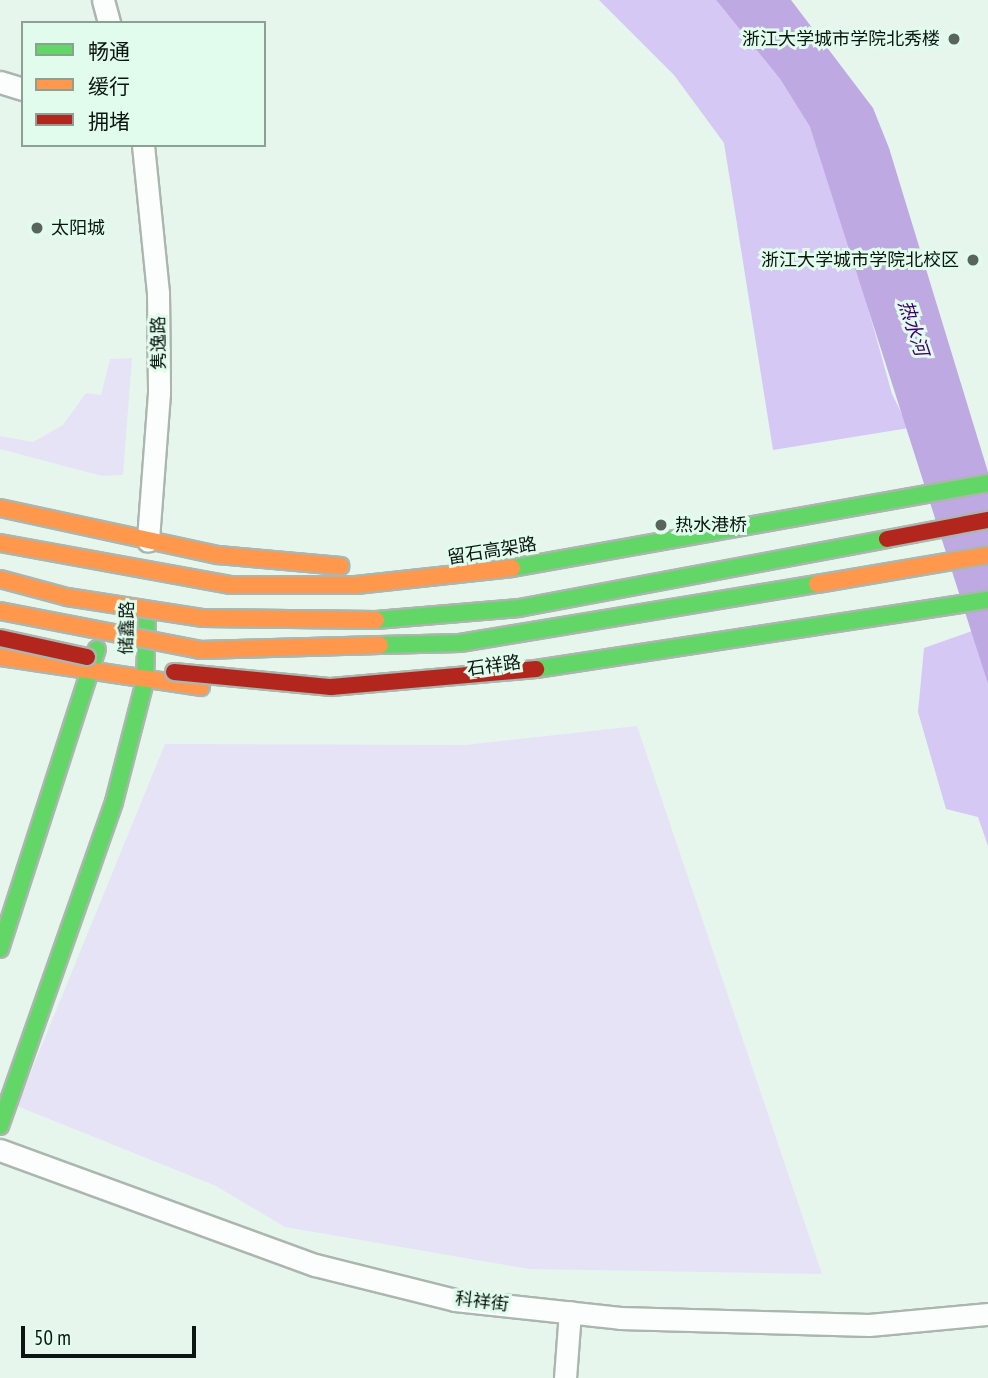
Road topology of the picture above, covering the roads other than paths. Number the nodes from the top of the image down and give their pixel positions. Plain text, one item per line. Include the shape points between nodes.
1 (103, 0) edge
2 (108, 21) edge
3 (0, 82) edge
4 (21, 88) edge
5 (143, 147) edge
6 (988, 483) edge
7 (988, 489) edge
8 (0, 508) edge
9 (988, 520) edge
10 (148, 541) junction
11 (0, 543) edge
12 (988, 555) edge
13 (0, 579) edge
14 (988, 591) edge
15 (988, 600) edge
16 (0, 611) edge
17 (0, 638) edge
18 (0, 657) edge
19 (87, 672) junction
20 (145, 681) junction
21 (0, 949) edge
22 (0, 1126) edge
23 (0, 1150) edge
24 (570, 1312) junction
25 (988, 1314) edge
26 (565, 1378) edge

1 - 2 street
3 - 4 street
5 - 10 street, 隽逸路 via 158,292 159,393
6 - 11 main road, 留石高架路, bridge via 466,576 356,585 231,585
7 - 10 main road via 620,555 303,567
8 - 10 main road
9 - 13 main road, bridge via 519,608 370,620 203,618 67,597
10 - 19 main road, 储鑫路
10 - 20 main road, 储鑫路
12 - 16 main road, bridge via 460,643 200,650
14 - 20 main road, 石祥路 via 496,687 320,699
15 - 17 main road, bridge via 501,674 331,687 169,672
18 - 19 main road, 石祥路
19 - 20 main road, 石祥路
19 - 21 main road, 储鑫路
20 - 22 main road, 储鑫路 via 55,983
23 - 24 street, 科祥街 via 315,1265 455,1300
24 - 25 street, 科祥街 via 869,1325
24 - 26 street

